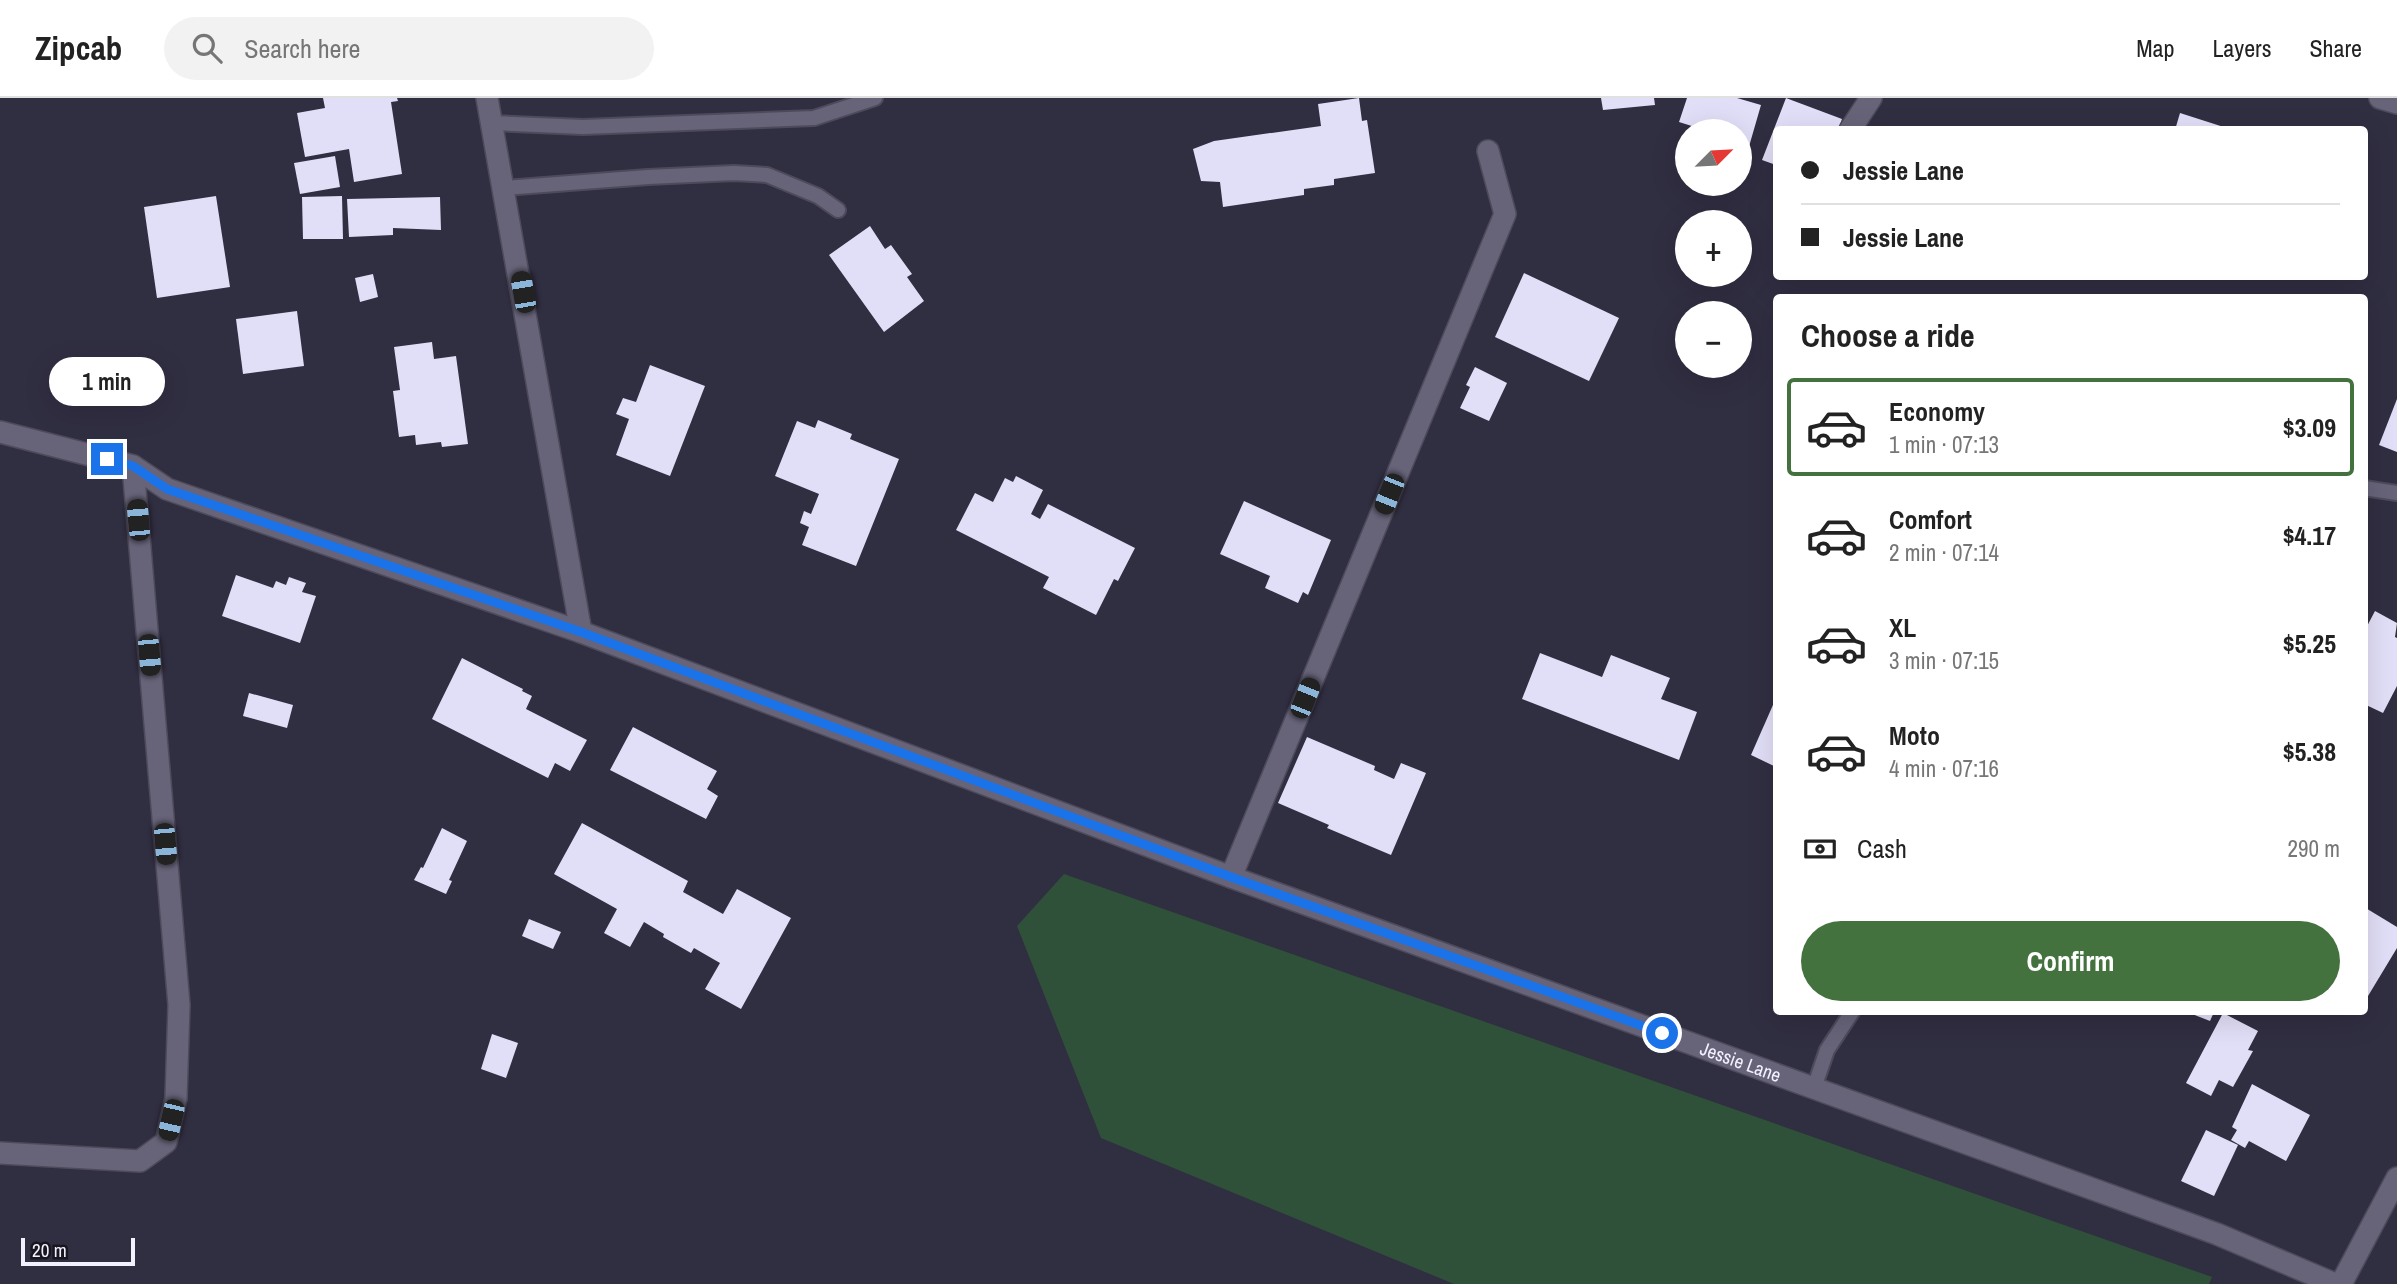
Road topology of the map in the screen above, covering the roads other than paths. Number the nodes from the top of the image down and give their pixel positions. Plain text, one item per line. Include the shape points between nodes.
1 (487, 98) edge
2 (875, 98) edge
3 (1871, 98) edge
4 (2380, 98) edge
5 (2397, 103) edge
6 (493, 123) junction
7 (1853, 126) edge
8 (1488, 151) dead end
9 (505, 188) junction
10 (838, 210) dead end
11 (0, 432) edge
12 (133, 466) junction
13 (2368, 489) edge
14 (2397, 493) edge
15 (581, 632) junction
16 (1231, 877) junction
17 (1850, 1015) edge
18 (1814, 1088) junction
19 (0, 1153) edge
20 (2397, 1178) edge
21 (2335, 1284) edge
22 (2341, 1284) edge

1 - 6 street
2 - 6 lane via 814,118 583,127
3 - 7 street
4 - 5 street
6 - 9 street
8 - 16 street via 1505,214
9 - 10 lane via 648,177 767,175 818,196
9 - 15 street
11 - 12 street, Jessie Lane
12 - 15 street, Jessie Lane via 167,489
12 - 19 street via 179,1005 176,1098 166,1142 140,1161
13 - 14 lane
15 - 16 street, Jessie Lane
16 - 18 street, Jessie Lane
17 - 18 lane via 1827,1050
18 - 21 street, Jessie Lane via 2217,1234
20 - 22 street

